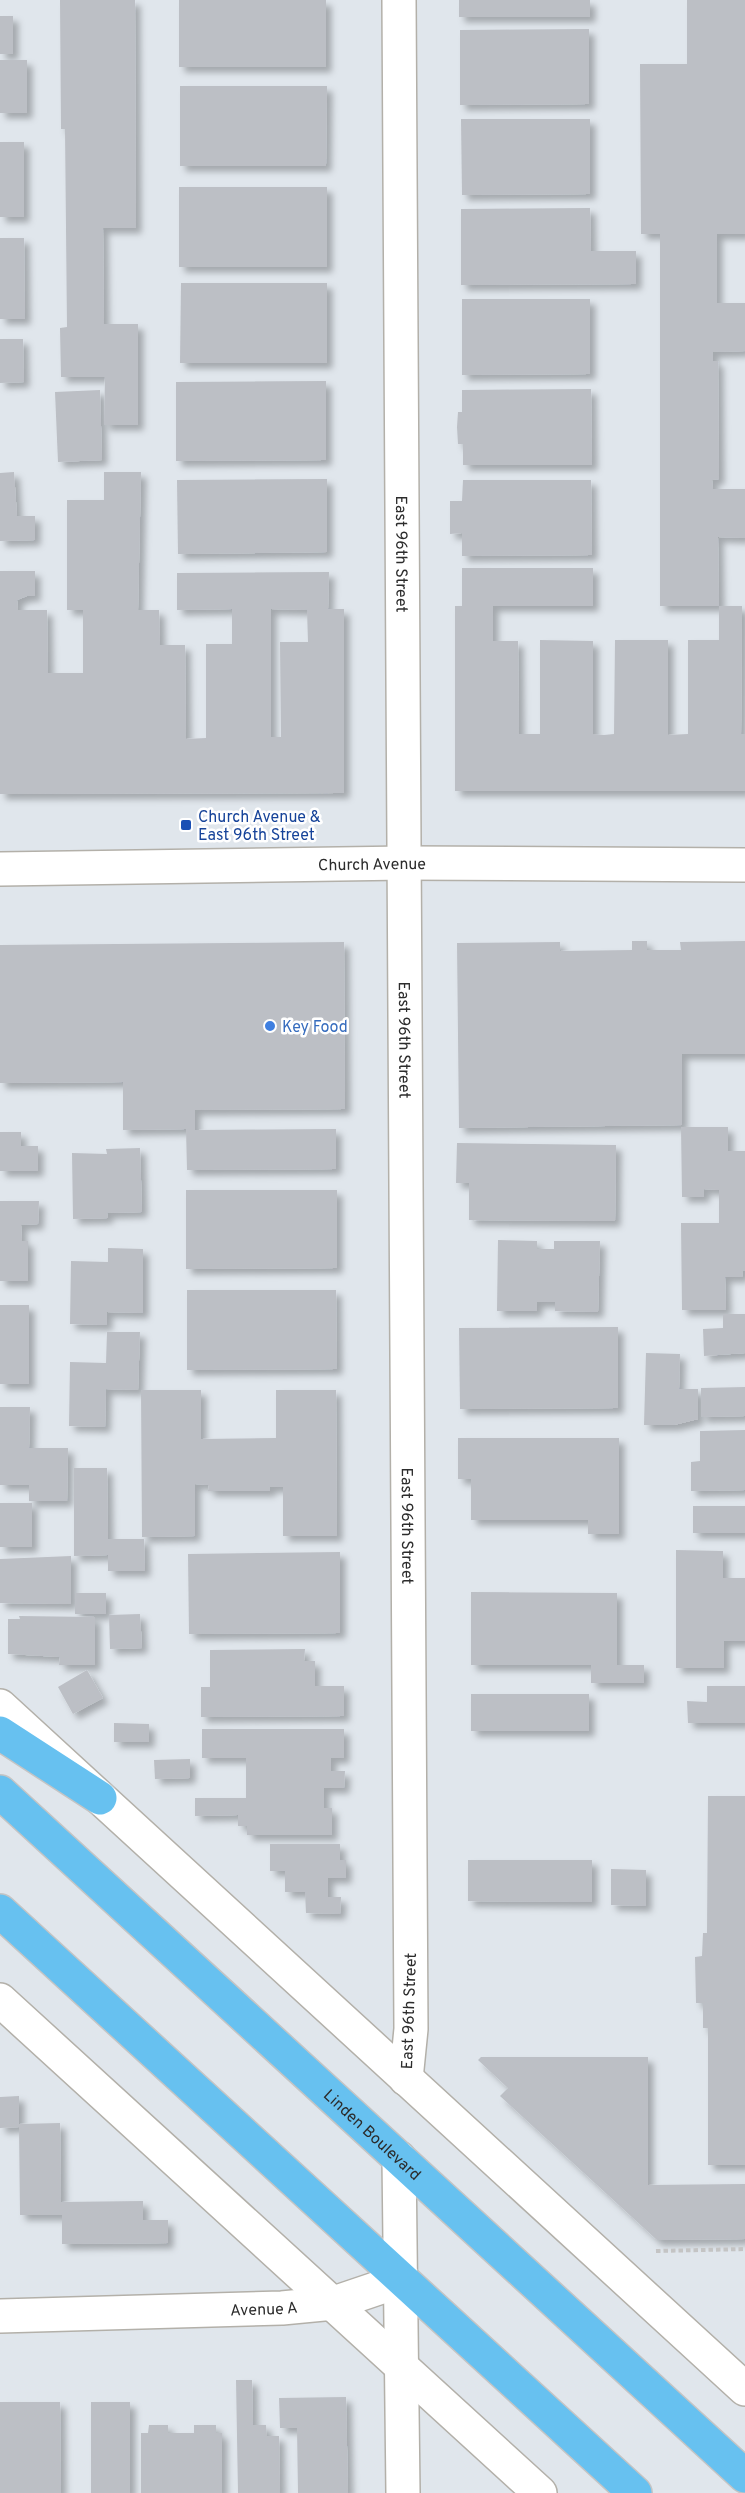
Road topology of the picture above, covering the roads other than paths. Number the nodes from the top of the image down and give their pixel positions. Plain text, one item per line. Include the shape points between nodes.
1 (399, 0) edge
2 (406, 862) junction
3 (745, 865) edge
4 (0, 869) edge
5 (0, 1706) edge
6 (0, 1733) edge
7 (0, 1792) edge
8 (100, 1798) junction
9 (0, 1911) edge
10 (0, 2000) edge
11 (406, 2079) junction
12 (399, 2158) junction
13 (402, 2280) junction
14 (334, 2303) junction
15 (0, 2316) edge
16 (402, 2366) junction
17 (745, 2389) edge
18 (544, 2409) junction
19 (745, 2476) edge
20 (403, 2493) edge
21 (540, 2493) edge
22 (601, 2493) edge
23 (635, 2493) edge

1 - 2 street, East 96th Street
2 - 3 street, Church Avenue
2 - 4 street, Church Avenue
2 - 11 street, East 96th Street via 411,2029
5 - 8 street
6 - 8 highway
7 - 12 highway, Linden Boulevard
8 - 11 street
9 - 13 highway
10 - 14 street
11 - 17 street
12 - 13 street
12 - 19 highway, Linden Boulevard
13 - 14 street, Avenue A
13 - 16 street
13 - 18 highway
14 - 15 street, Avenue A
14 - 16 street
16 - 20 street
16 - 21 street
18 - 22 highway
18 - 23 highway

